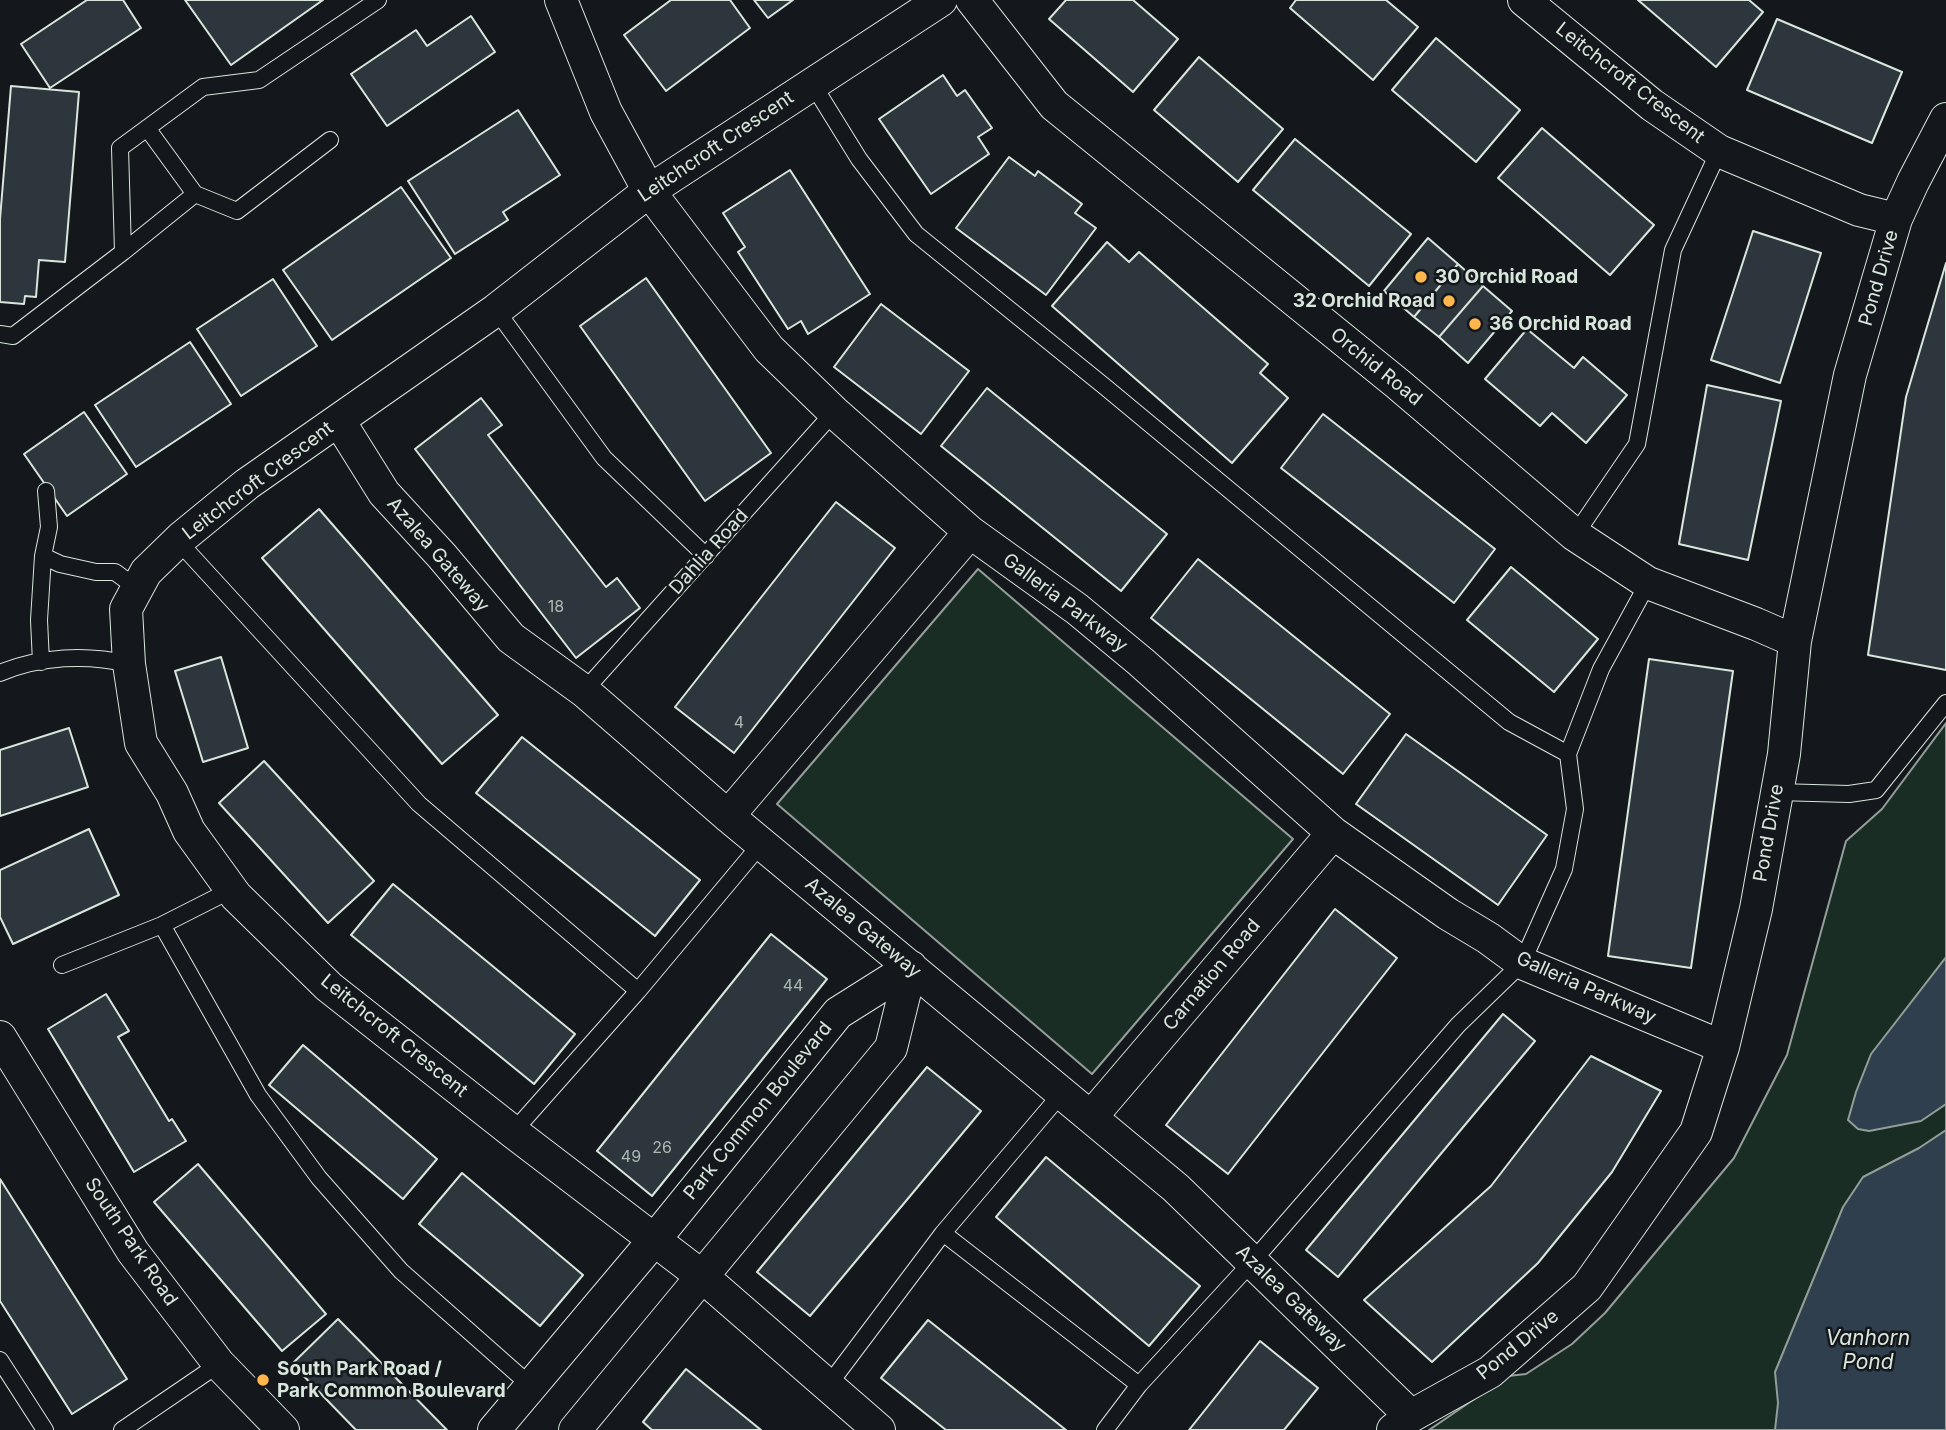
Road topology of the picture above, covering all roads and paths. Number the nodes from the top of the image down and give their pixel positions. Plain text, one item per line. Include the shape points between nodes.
1 (378, 0) edge
2 (561, 0) edge
3 (941, 0) edge
4 (972, 0) edge
5 (1524, 0) edge
6 (812, 83) junction
7 (1946, 119) edge
8 (147, 128) junction
9 (330, 140) dead end
10 (1719, 152) junction
11 (649, 191) junction
12 (195, 194) junction
13 (1896, 219) junction
14 (123, 252) junction
15 (496, 310) junction
16 (0, 334) edge
17 (834, 412) junction
18 (338, 421) junction
19 (46, 491) dead end
20 (970, 532) junction
21 (1575, 535) junction
22 (178, 541) junction
23 (43, 556) junction
24 (706, 556) junction
25 (1648, 583) junction
26 (138, 589) junction
27 (1795, 642) junction
28 (41, 662) junction
29 (129, 664) junction
30 (0, 673) edge
31 (584, 691) junction
32 (1946, 703) edge
33 (1568, 754) junction
34 (1777, 792) junction
35 (728, 816) junction
36 (1334, 833) junction
37 (761, 844) junction
38 (231, 890) junction
39 (162, 925) junction
40 (1522, 963) junction
41 (62, 965) dead end
42 (911, 967) junction
43 (638, 990) junction
44 (0, 1037) edge
45 (1723, 1047) junction
46 (1062, 1093) junction
47 (1091, 1117) junction
48 (513, 1132) junction
49 (943, 1233) junction
50 (654, 1239) junction
51 (1252, 1262) junction
52 (703, 1277) junction
53 (0, 1360) edge
54 (219, 1364) junction
55 (1139, 1385) junction
56 (531, 1387) junction
57 (827, 1387) junction
58 (1402, 1423) edge
59 (583, 1427) edge
60 (279, 1429) edge
61 (45, 1430) edge
62 (122, 1430) edge
63 (494, 1430) edge
64 (879, 1430) edge
65 (1105, 1430) edge

1 - 8 lane via 259,80 203,87
2 - 11 street, Galleria Parkway via 606,112
3 - 6 street, Leitchcroft Crescent
4 - 21 street, Orchid Road via 1054,105 1398,384
5 - 10 street, Leitchcroft Crescent via 1652,105
6 - 11 street, Leitchcroft Crescent
6 - 33 lane via 859,159 916,234 1509,722
7 - 13 street, Pond Drive
8 - 12 lane
8 - 14 lane via 120,148
9 - 12 lane via 237,211
10 - 13 street, Leitchcroft Crescent via 1859,210
10 - 21 lane via 1672,250 1637,444
11 - 15 street, Leitchcroft Crescent
11 - 17 street, Galleria Parkway via 769,349
12 - 14 lane
13 - 27 street, Pond Drive via 1850,374
14 - 16 lane via 13,336
15 - 18 street, Leitchcroft Crescent
15 - 24 lane via 604,458
17 - 20 street, Galleria Parkway
17 - 24 lane, Dahlia Road
18 - 22 street, Leitchcroft Crescent via 247,484
18 - 31 street, Azalea Gateway via 384,493 511,638
19 - 23 lane via 49,527
20 - 35 street
20 - 36 street, Galleria Parkway via 1142,662
21 - 25 street, Orchid Road
22 - 26 street, Leitchcroft Crescent via 146,572
22 - 43 lane via 419,804
23 - 26 lane via 60,564 115,572
23 - 28 lane
24 - 31 lane, Dahlia Road
25 - 27 street, Orchid Road
25 - 33 lane via 1601,669
26 - 29 street, Leitchcroft Crescent via 126,609
27 - 34 street, Pond Drive
28 - 29 lane via 68,657
28 - 30 lane
29 - 38 street, Leitchcroft Crescent via 141,743 189,831
31 - 35 street, Azalea Gateway
32 - 34 lane via 1876,790
33 - 40 lane via 1575,809 1564,869
34 - 45 street, Pond Drive via 1756,909
35 - 37 street, Azalea Gateway
36 - 40 street, Galleria Parkway
36 - 47 street, Carnation Road
37 - 42 street, Azalea Gateway
37 - 43 lane
38 - 39 lane
38 - 48 street, Leitchcroft Crescent via 329,987
39 - 41 lane
39 - 56 lane via 258,1095 319,1178 401,1271
40 - 45 street, Galleria Parkway
40 - 51 lane via 1458,1025
42 - 46 street, Azalea Gateway
42 - 50 street, Park Common Boulevard via 838,1013
42 - 52 street via 891,1048
43 - 48 lane
44 - 54 street, South Park Road via 133,1252
45 - 58 street, Pond Drive via 1696,1132 1587,1287 1490,1372
46 - 47 street, Azalea Gateway
46 - 49 lane
47 - 51 street, Azalea Gateway via 1177,1188
48 - 50 street, Leitchcroft Crescent
49 - 55 lane
49 - 57 lane
50 - 52 street, Leitchcroft Crescent
50 - 56 street, Park Common Boulevard
51 - 55 lane
51 - 58 street, Azalea Gateway
52 - 57 street, Leitchcroft Crescent
52 - 59 street
53 - 61 lane
54 - 60 street, South Park Road
54 - 62 lane
55 - 65 lane
56 - 63 street, Park Common Boulevard
57 - 64 street, Leitchcroft Crescent

